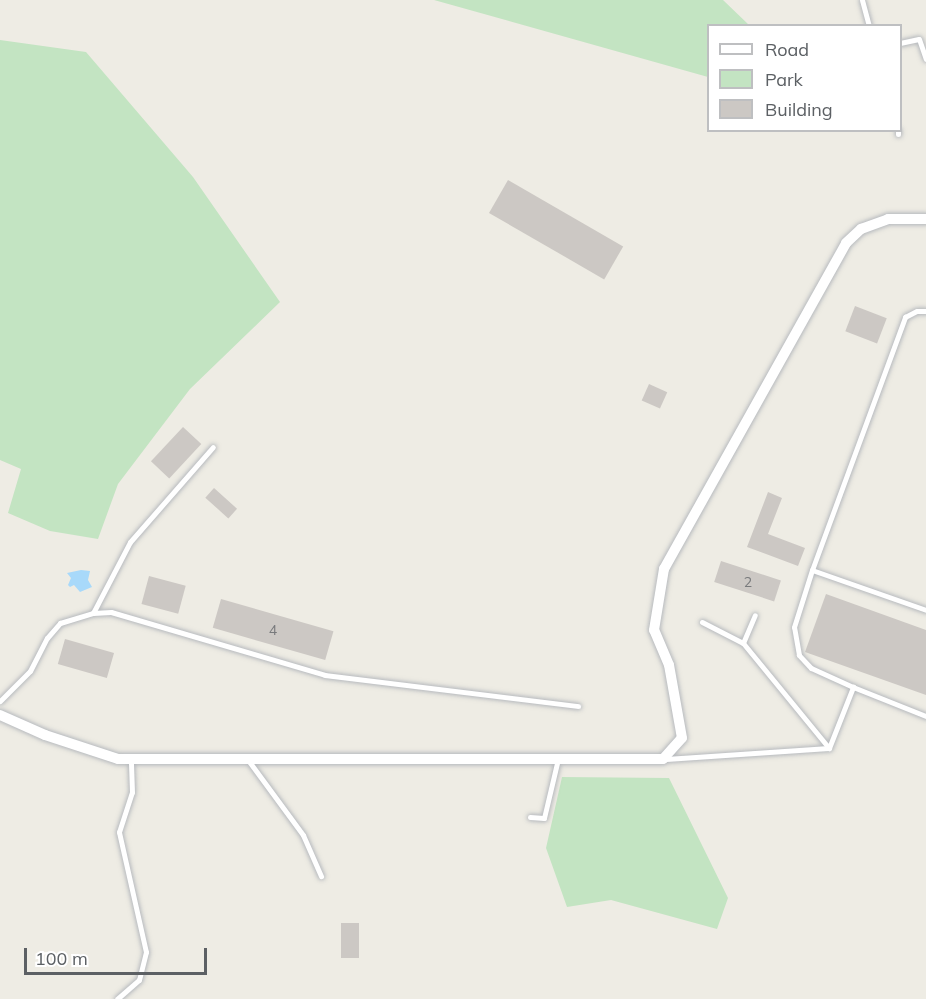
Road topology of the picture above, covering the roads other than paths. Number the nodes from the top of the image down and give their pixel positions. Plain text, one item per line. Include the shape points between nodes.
1 (862, 0) edge
2 (869, 24) edge
3 (902, 43) edge
4 (926, 59) edge
5 (926, 219) edge
6 (926, 311) edge
7 (213, 447) dead end
8 (812, 570) junction
9 (926, 610) edge
10 (93, 613) junction
11 (754, 615) dead end
12 (702, 622) dead end
13 (743, 643) junction
14 (852, 687) junction
15 (0, 701) edge
16 (578, 706) dead end
17 (0, 715) edge
18 (926, 716) edge
19 (829, 748) junction
20 (131, 759) junction
21 (247, 759) junction
22 (558, 759) junction
23 (663, 759) junction
24 (530, 817) dead end
25 (321, 876) dead end
26 (117, 999) edge

1 - 2 lane
3 - 4 lane via 919,39
5 - 23 street via 888,219 861,229 846,243 664,569 654,630 669,664 682,738
6 - 8 lane via 905,317
7 - 10 lane via 130,542
8 - 9 lane
8 - 14 lane via 794,627 799,655 811,668
10 - 15 lane via 60,623 47,638 30,671
10 - 16 lane via 111,612 325,675
11 - 13 lane
12 - 13 lane
13 - 19 lane
14 - 18 lane
14 - 19 lane
17 - 20 street via 45,735 118,759
19 - 23 lane
20 - 21 street
20 - 26 lane via 132,792 119,832 146,952 139,980
21 - 22 street
21 - 25 lane via 303,835
22 - 23 street
22 - 24 lane via 544,818

